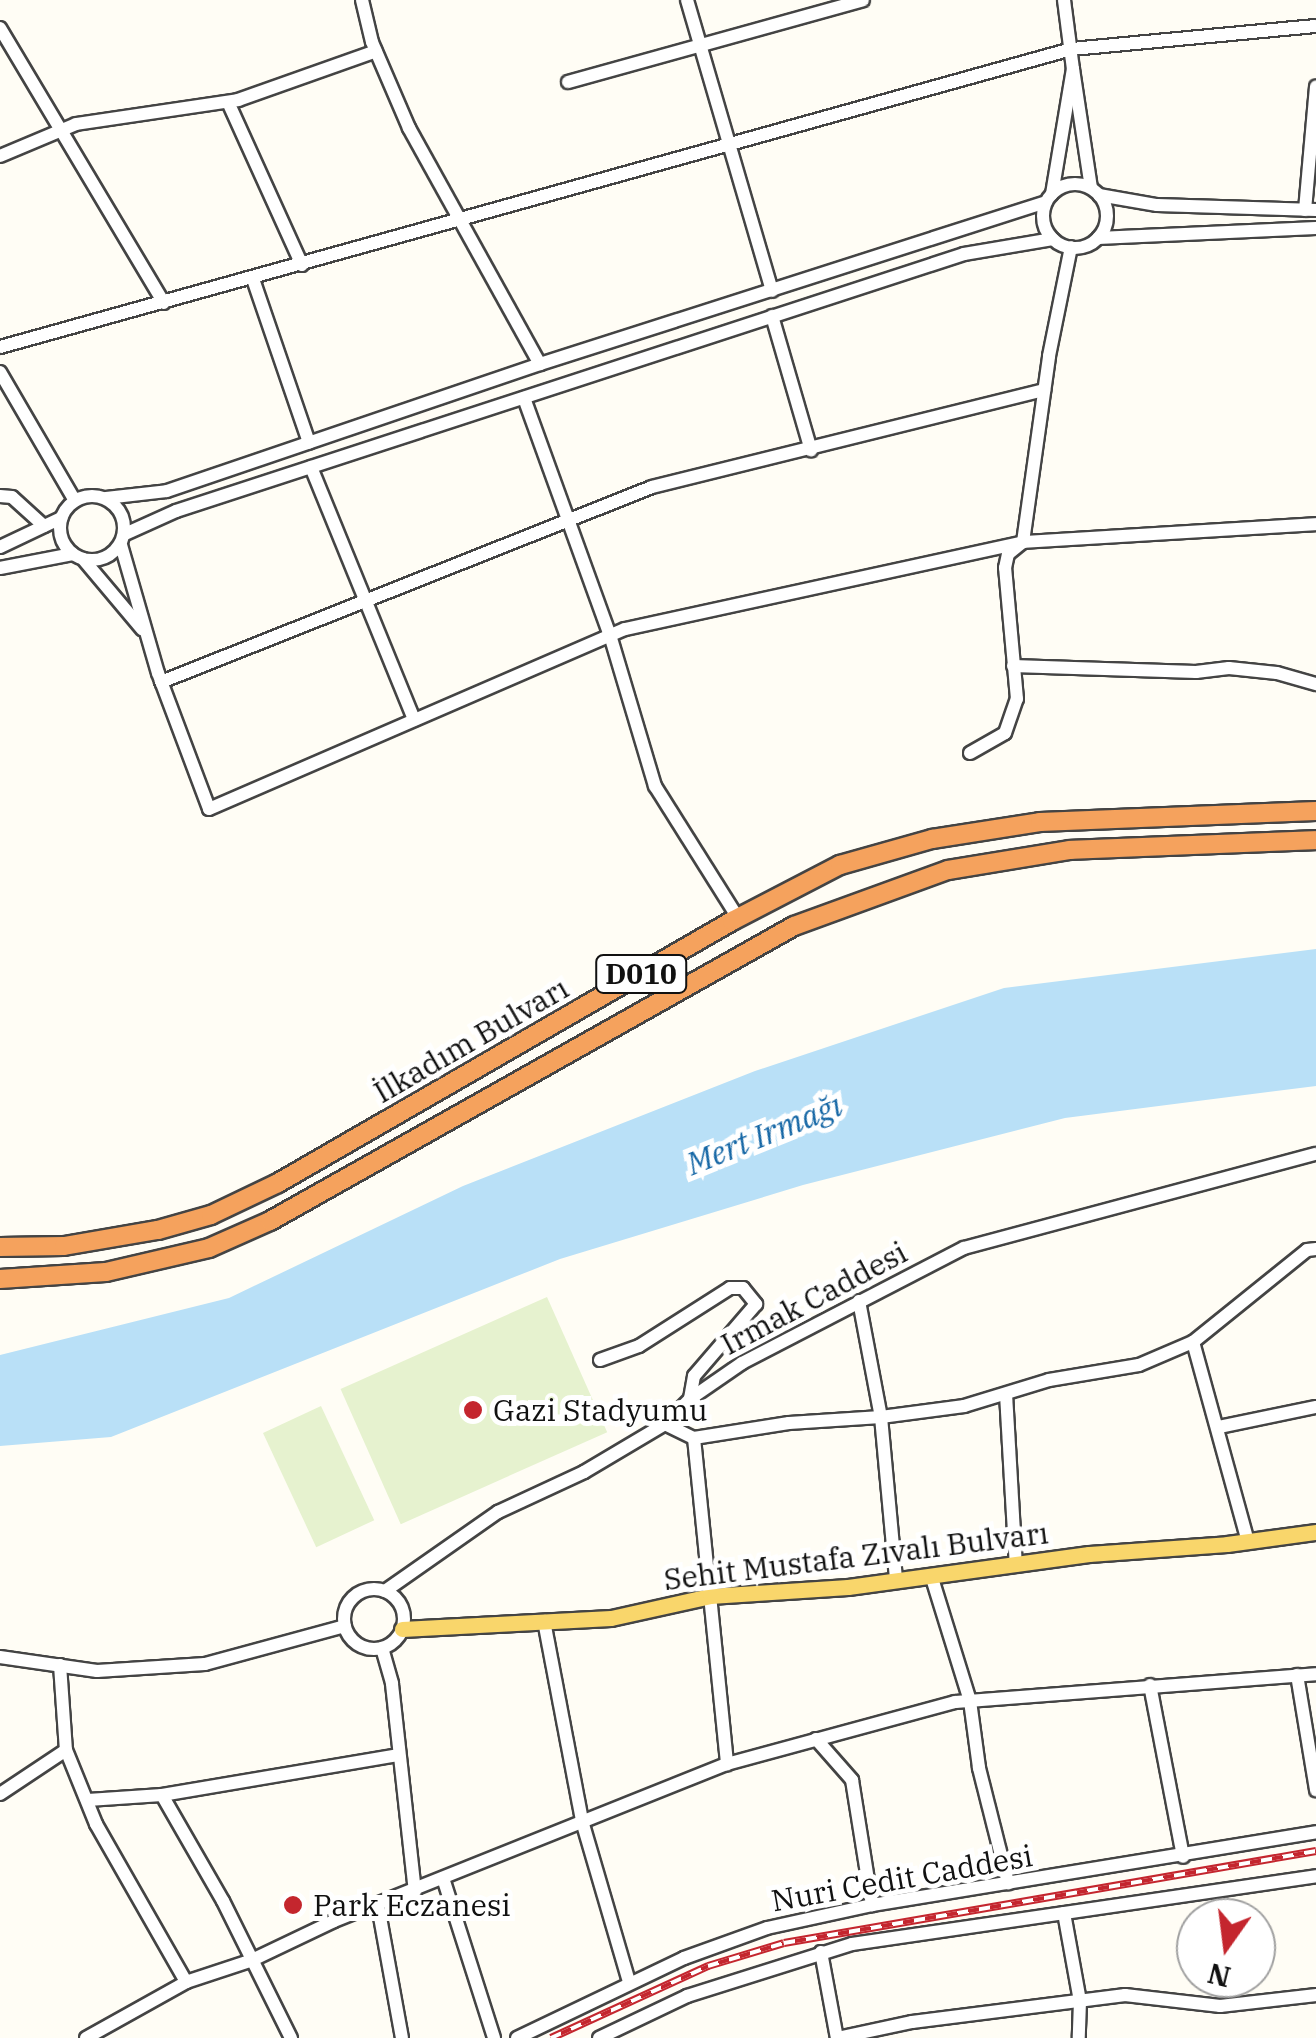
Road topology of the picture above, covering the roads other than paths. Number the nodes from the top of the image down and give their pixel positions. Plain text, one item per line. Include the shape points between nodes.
1 (362, 0) edge
2 (687, 0) edge
3 (863, 0) edge
4 (1064, 0) edge
5 (1316, 26) edge
6 (0, 28) edge
7 (700, 45) junction
8 (1072, 49) junction
9 (376, 51) junction
10 (1073, 69) junction
11 (568, 82) dead end
12 (1316, 86) edge
13 (228, 102) junction
14 (62, 130) junction
15 (730, 146) junction
16 (0, 156) edge
17 (1095, 192) junction
18 (1049, 198) junction
19 (1310, 210) edge
20 (462, 222) junction
21 (1316, 228) edge
22 (1098, 238) junction
23 (1053, 239) junction
24 (1071, 247) junction
25 (302, 266) junction
26 (253, 278) junction
27 (772, 291) junction
28 (164, 303) junction
29 (772, 316) junction
30 (0, 347) edge
31 (540, 364) junction
32 (0, 372) edge
33 (1044, 390) junction
34 (524, 398) junction
35 (309, 443) junction
36 (810, 450) junction
37 (311, 467) junction
38 (0, 496) edge
39 (106, 498) junction
40 (74, 500) junction
41 (61, 518) junction
42 (568, 518) junction
43 (1316, 524) edge
44 (44, 526) junction
45 (123, 539) junction
46 (1022, 542) junction
47 (0, 547) edge
48 (78, 557) junction
49 (0, 568) edge
50 (364, 599) junction
51 (147, 634) junction
52 (610, 635) junction
53 (1013, 666) junction
54 (162, 682) junction
55 (1316, 684) edge
56 (414, 720) junction
57 (970, 753) dead end
58 (1316, 811) edge
59 (1316, 840) edge
60 (738, 918) junction
61 (1316, 1154) edge
62 (0, 1247) edge
63 (1316, 1249) edge
64 (0, 1279) edge
65 (859, 1300) junction
66 (1193, 1342) junction
67 (600, 1360) dead end
68 (1006, 1394) junction
69 (690, 1398) junction
70 (1316, 1407) edge
71 (882, 1417) junction
72 (665, 1424) junction
73 (1218, 1427) junction
74 (694, 1438) junction
75 (1316, 1532) edge
76 (1248, 1541) junction
77 (1016, 1566) junction
78 (931, 1575) junction
79 (896, 1580) junction
80 (385, 1591) junction
81 (710, 1596) junction
82 (544, 1621) junction
83 (345, 1626) junction
84 (402, 1629) junction
85 (382, 1648) junction
86 (0, 1658) edge
87 (60, 1666) junction
88 (1297, 1674) junction
89 (1316, 1674) edge
90 (1150, 1685) junction
91 (970, 1701) junction
92 (816, 1739) junction
93 (66, 1750) junction
94 (398, 1755) junction
95 (726, 1764) junction
96 (1316, 1790) edge
97 (0, 1794) edge
98 (162, 1796) junction
99 (88, 1800) junction
100 (582, 1821) junction
101 (1316, 1832) edge
102 (1182, 1857) junction
103 (1316, 1876) edge
104 (443, 1878) junction
105 (1008, 1883) junction
106 (415, 1892) junction
107 (872, 1904) junction
108 (378, 1906) junction
109 (1064, 1914) junction
110 (821, 1952) junction
111 (250, 1961) junction
112 (186, 1982) junction
113 (629, 1982) junction
114 (1316, 1995) edge
115 (1080, 2001) junction
116 (86, 2038) edge
117 (291, 2038) edge
118 (402, 2038) edge
119 (494, 2038) edge
120 (517, 2038) edge
121 (599, 2038) edge
122 (837, 2038) edge
123 (1079, 2038) edge

1 - 9 street
2 - 7 street
3 - 7 street
4 - 8 street
5 - 8 street
6 - 14 street
7 - 11 street
7 - 15 street
8 - 10 street
8 - 15 street
9 - 13 street
9 - 20 street
10 - 17 street
10 - 18 street
12 - 19 street
13 - 14 street
13 - 25 street
14 - 16 street
14 - 28 street
15 - 20 street
15 - 27 street
17 - 18 street via 1070,184
17 - 19 street via 1156,204
17 - 22 street via 1107,212
18 - 23 street via 1044,222
18 - 27 street
20 - 25 street
20 - 31 street
21 - 22 street
22 - 24 street
23 - 24 street
23 - 29 street via 964,254
24 - 33 street
25 - 26 street
26 - 28 street
26 - 35 street
27 - 31 street
28 - 30 street
29 - 34 street
29 - 36 street
31 - 35 street
32 - 40 street
33 - 36 street
33 - 46 street
34 - 37 street
34 - 42 street
35 - 39 street via 167,491
36 - 42 street via 652,487
37 - 45 street via 176,511
37 - 50 street
38 - 44 street via 12,497
39 - 40 street
39 - 45 street via 122,513
40 - 41 street
41 - 44 street
41 - 48 street via 61,538
42 - 50 street
42 - 52 street
43 - 46 street
44 - 47 street
45 - 48 street via 104,558
45 - 51 street
46 - 52 street
46 - 53 street via 1008,554 1005,568
48 - 49 street
48 - 51 street
50 - 54 street
50 - 56 street
51 - 54 street
52 - 56 street
52 - 60 street via 655,786
53 - 55 street via 1229,668
53 - 57 street via 1018,699 1005,733
54 - 56 street via 209,809
58 - 60 highway, İlkadım Bulvarı / D010 via 1040,822 932,839 840,865
59 - 64 highway, İlkadım Bulvarı / D010 via 1070,850 948,870 794,926 270,1221 210,1248 106,1272
60 - 62 highway, İlkadım Bulvarı / D010 via 211,1216 64,1246
61 - 65 street, Irmak Caddesi via 964,1248
63 - 66 street
65 - 69 street, Irmak Caddesi
65 - 71 street
66 - 68 street via 1139,1366
66 - 73 street
67 - 69 street via 639,1346 730,1288 743,1288 756,1304 694,1376
68 - 71 street
68 - 77 street
69 - 72 street, Irmak Caddesi
70 - 73 street
71 - 74 street
71 - 79 street
72 - 74 street
72 - 80 street, Irmak Caddesi via 498,1512
73 - 76 street
74 - 81 street
75 - 76 main road, Sehit Mustafa Zıvalı Bulvarı
76 - 77 main road, Sehit Mustafa Zıvalı Bulvarı
77 - 78 main road, Sehit Mustafa Zıvalı Bulvarı
78 - 79 main road, Sehit Mustafa Zıvalı Bulvarı
78 - 91 street
79 - 81 main road, Sehit Mustafa Zıvalı Bulvarı
80 - 83 street via 366,1590 351,1600
80 - 84 street via 403,1611
81 - 82 main road, Sehit Mustafa Zıvalı Bulvarı via 611,1618
81 - 95 street
82 - 84 main road, Sehit Mustafa Zıvalı Bulvarı
82 - 100 street
83 - 85 street via 355,1642
83 - 87 street via 205,1664
84 - 85 street
85 - 94 street
86 - 87 street
87 - 93 street
88 - 89 street
88 - 90 street
88 - 96 street
90 - 91 street
90 - 102 street
91 - 92 street
91 - 105 street
92 - 95 street
92 - 107 street via 852,1780
93 - 97 street
93 - 99 street
94 - 98 street
94 - 106 street
95 - 100 street
98 - 99 street
98 - 111 street
99 - 112 street
100 - 104 street
100 - 113 street
101 - 102 street, Nuri Cedit Caddesi
102 - 105 street, Nuri Cedit Caddesi
103 - 109 street, Nuri Cedit Caddesi
104 - 106 street
104 - 119 street
105 - 107 street, Nuri Cedit Caddesi
106 - 108 street
107 - 113 street, Nuri Cedit Caddesi via 732,1938
108 - 111 street
108 - 118 street
109 - 110 street, Nuri Cedit Caddesi
109 - 115 street
110 - 121 street, Nuri Cedit Caddesi via 687,1996
110 - 122 street
111 - 112 street
111 - 117 street
112 - 116 street
113 - 120 street, Nuri Cedit Caddesi
114 - 115 street via 1220,2006 1124,1995
115 - 122 street
115 - 123 street

